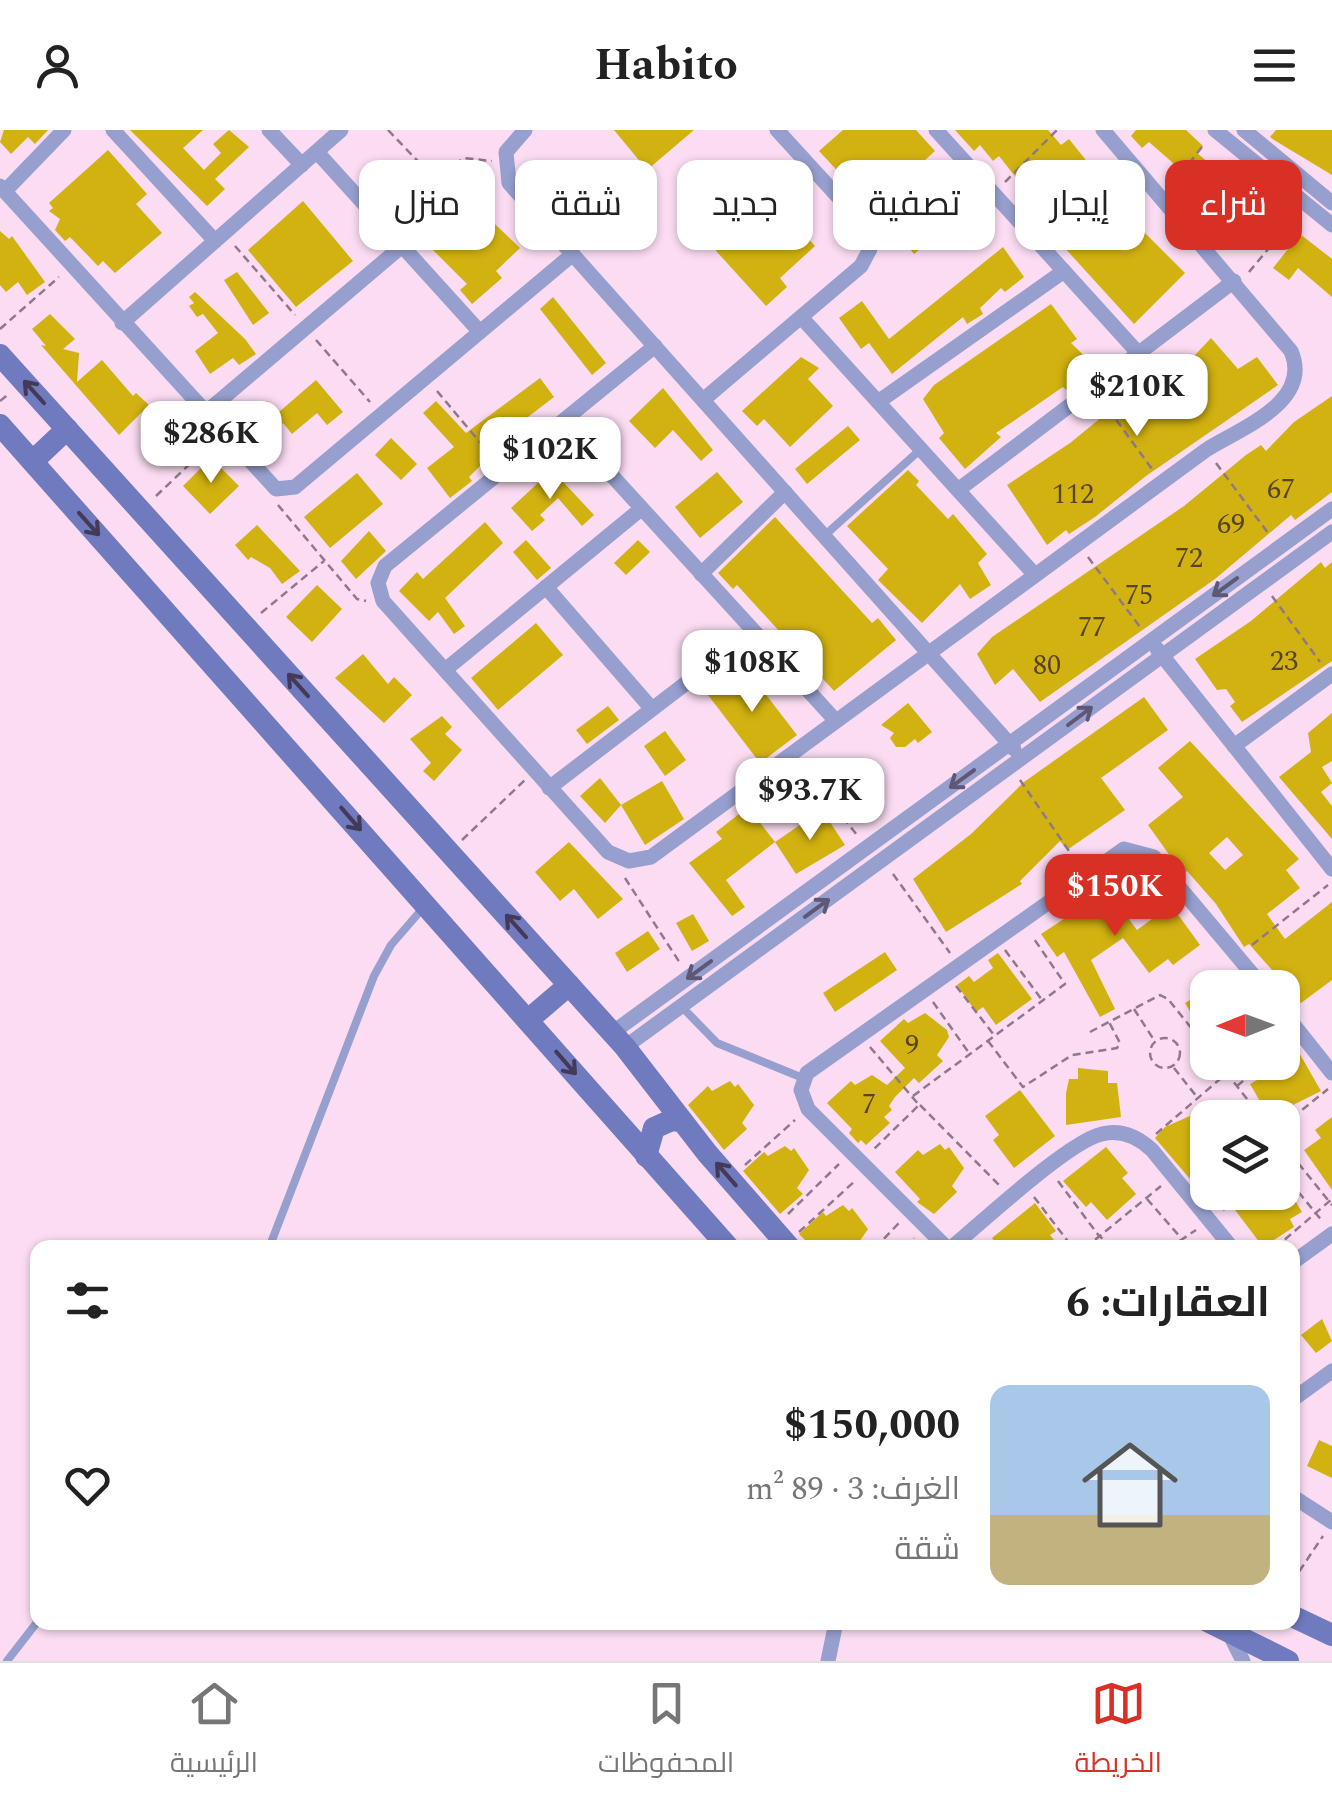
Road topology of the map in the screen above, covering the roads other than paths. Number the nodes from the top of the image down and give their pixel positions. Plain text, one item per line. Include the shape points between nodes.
1 (64, 130) edge
2 (113, 130) edge
3 (269, 130) edge
4 (341, 130) edge
5 (525, 130) edge
6 (777, 130) edge
7 (936, 130) edge
8 (1103, 130) edge
9 (1216, 130) edge
10 (1244, 130) edge
11 (316, 152) junction
12 (302, 165) junction
13 (2, 189) edge
14 (359, 199) edge
15 (1332, 204) edge
16 (1332, 225) edge
17 (215, 241) junction
18 (397, 250) edge
19 (406, 250) edge
20 (572, 254) junction
21 (1064, 271) junction
22 (1236, 284) junction
23 (800, 317) junction
24 (122, 323) junction
25 (480, 332) junction
26 (654, 346) junction
27 (0, 355) edge
28 (1140, 356) junction
29 (703, 400) junction
30 (878, 402) junction
31 (204, 414) junction
32 (563, 422) junction
33 (0, 426) edge
34 (67, 429) junction
35 (921, 449) junction
36 (32, 462) junction
37 (958, 490) junction
38 (785, 492) junction
39 (641, 508) junction
40 (1332, 509) edge
41 (1332, 532) edge
42 (824, 536) junction
43 (1279, 548) junction
44 (1290, 562) junction
45 (701, 574) junction
46 (1035, 575) junction
47 (546, 587) junction
48 (754, 632) junction
49 (1156, 648) junction
50 (930, 652) junction
51 (445, 670) junction
52 (1331, 675) edge
53 (652, 709) junction
54 (836, 721) junction
55 (1010, 744) junction
56 (1234, 746) junction
57 (1018, 764) junction
58 (549, 788) junction
59 (1332, 869) edge
60 (427, 905) junction
61 (1250, 970) edge
62 (569, 985) junction
63 (681, 1006) junction
64 (528, 1020) junction
65 (1300, 1032) edge
66 (619, 1040) junction
67 (1332, 1072) edge
68 (804, 1078) junction
69 (682, 1121) junction
70 (646, 1156) junction
71 (1332, 1233) edge
72 (272, 1240) edge
73 (722, 1240) edge
74 (783, 1240) edge
75 (941, 1240) edge
76 (959, 1240) edge
77 (1226, 1240) edge
78 (1300, 1257) edge
79 (1332, 1371) edge
80 (1300, 1394) edge
81 (1300, 1501) edge
82 (1332, 1522) edge
83 (1300, 1620) edge
84 (31, 1630) edge
85 (834, 1630) edge
86 (1221, 1630) edge
87 (1223, 1630) edge
88 (1332, 1635) edge
89 (8, 1661) edge
90 (828, 1661) edge
91 (1244, 1661) edge
92 (1288, 1661) edge

1 - 13 street
2 - 17 street
3 - 12 street
4 - 11 street
5 - 20 street via 511,142 504,162 509,182
6 - 23 street via 862,222 870,240 861,266
7 - 21 street
8 - 22 street
9 - 16 street
10 - 15 street
11 - 12 street
11 - 14 street
12 - 17 street
13 - 24 street
17 - 24 street
18 - 31 street
19 - 25 street
20 - 25 street
20 - 26 street
21 - 28 street
21 - 30 street
22 - 28 street
22 - 46 street via 1291,351 1296,379 1288,397
23 - 29 street
23 - 30 street
24 - 31 street
25 - 31 street via 294,487 276,489
26 - 29 street
26 - 32 street
34 -> 27 street
28 - 37 street
29 - 38 street
30 - 35 street
32 - 39 street
32 - 51 street via 385,566 378,593
33 - 36 street
34 - 36 street
62 -> 34 street
35 - 37 street
35 - 42 lane
36 -> 60 street
37 - 46 street
38 - 42 street
38 - 45 street
39 - 45 street
39 - 47 street
40 - 43 street
41 - 44 street
42 - 50 street
43 - 44 street
43 -> 49 street
44 - 49 street
45 - 48 street
46 - 50 street
47 - 51 street
47 - 53 street
48 - 53 street
48 - 54 street
49 - 55 street
49 - 56 street
57 -> 49 street
50 - 54 street
50 - 55 street
51 - 58 street
52 - 56 street
53 - 58 street
54 - 58 street via 651,857 628,861 608,852
55 - 57 street
55 -> 66 street via 690,977
56 - 59 street
63 -> 57 street
60 - 64 street
60 - 72 lane via 402,930 374,976
61 - 68 street via 1145,852 1114,852
62 - 64 street
62 - 66 street
63 - 66 street
63 - 68 lane via 717,1042
64 -> 70 street
65 - 67 street
66 - 69 street
68 - 75 street via 801,1096 808,1109
69 - 70 street via 654,1128
74 -> 69 street
70 - 73 street
71 - 78 street
76 - 77 street via 1099,1134 1127,1134 1145,1143
79 - 80 street
81 - 82 street
83 - 88 street
84 - 89 lane
85 - 90 street
86 - 91 street
87 - 92 street

